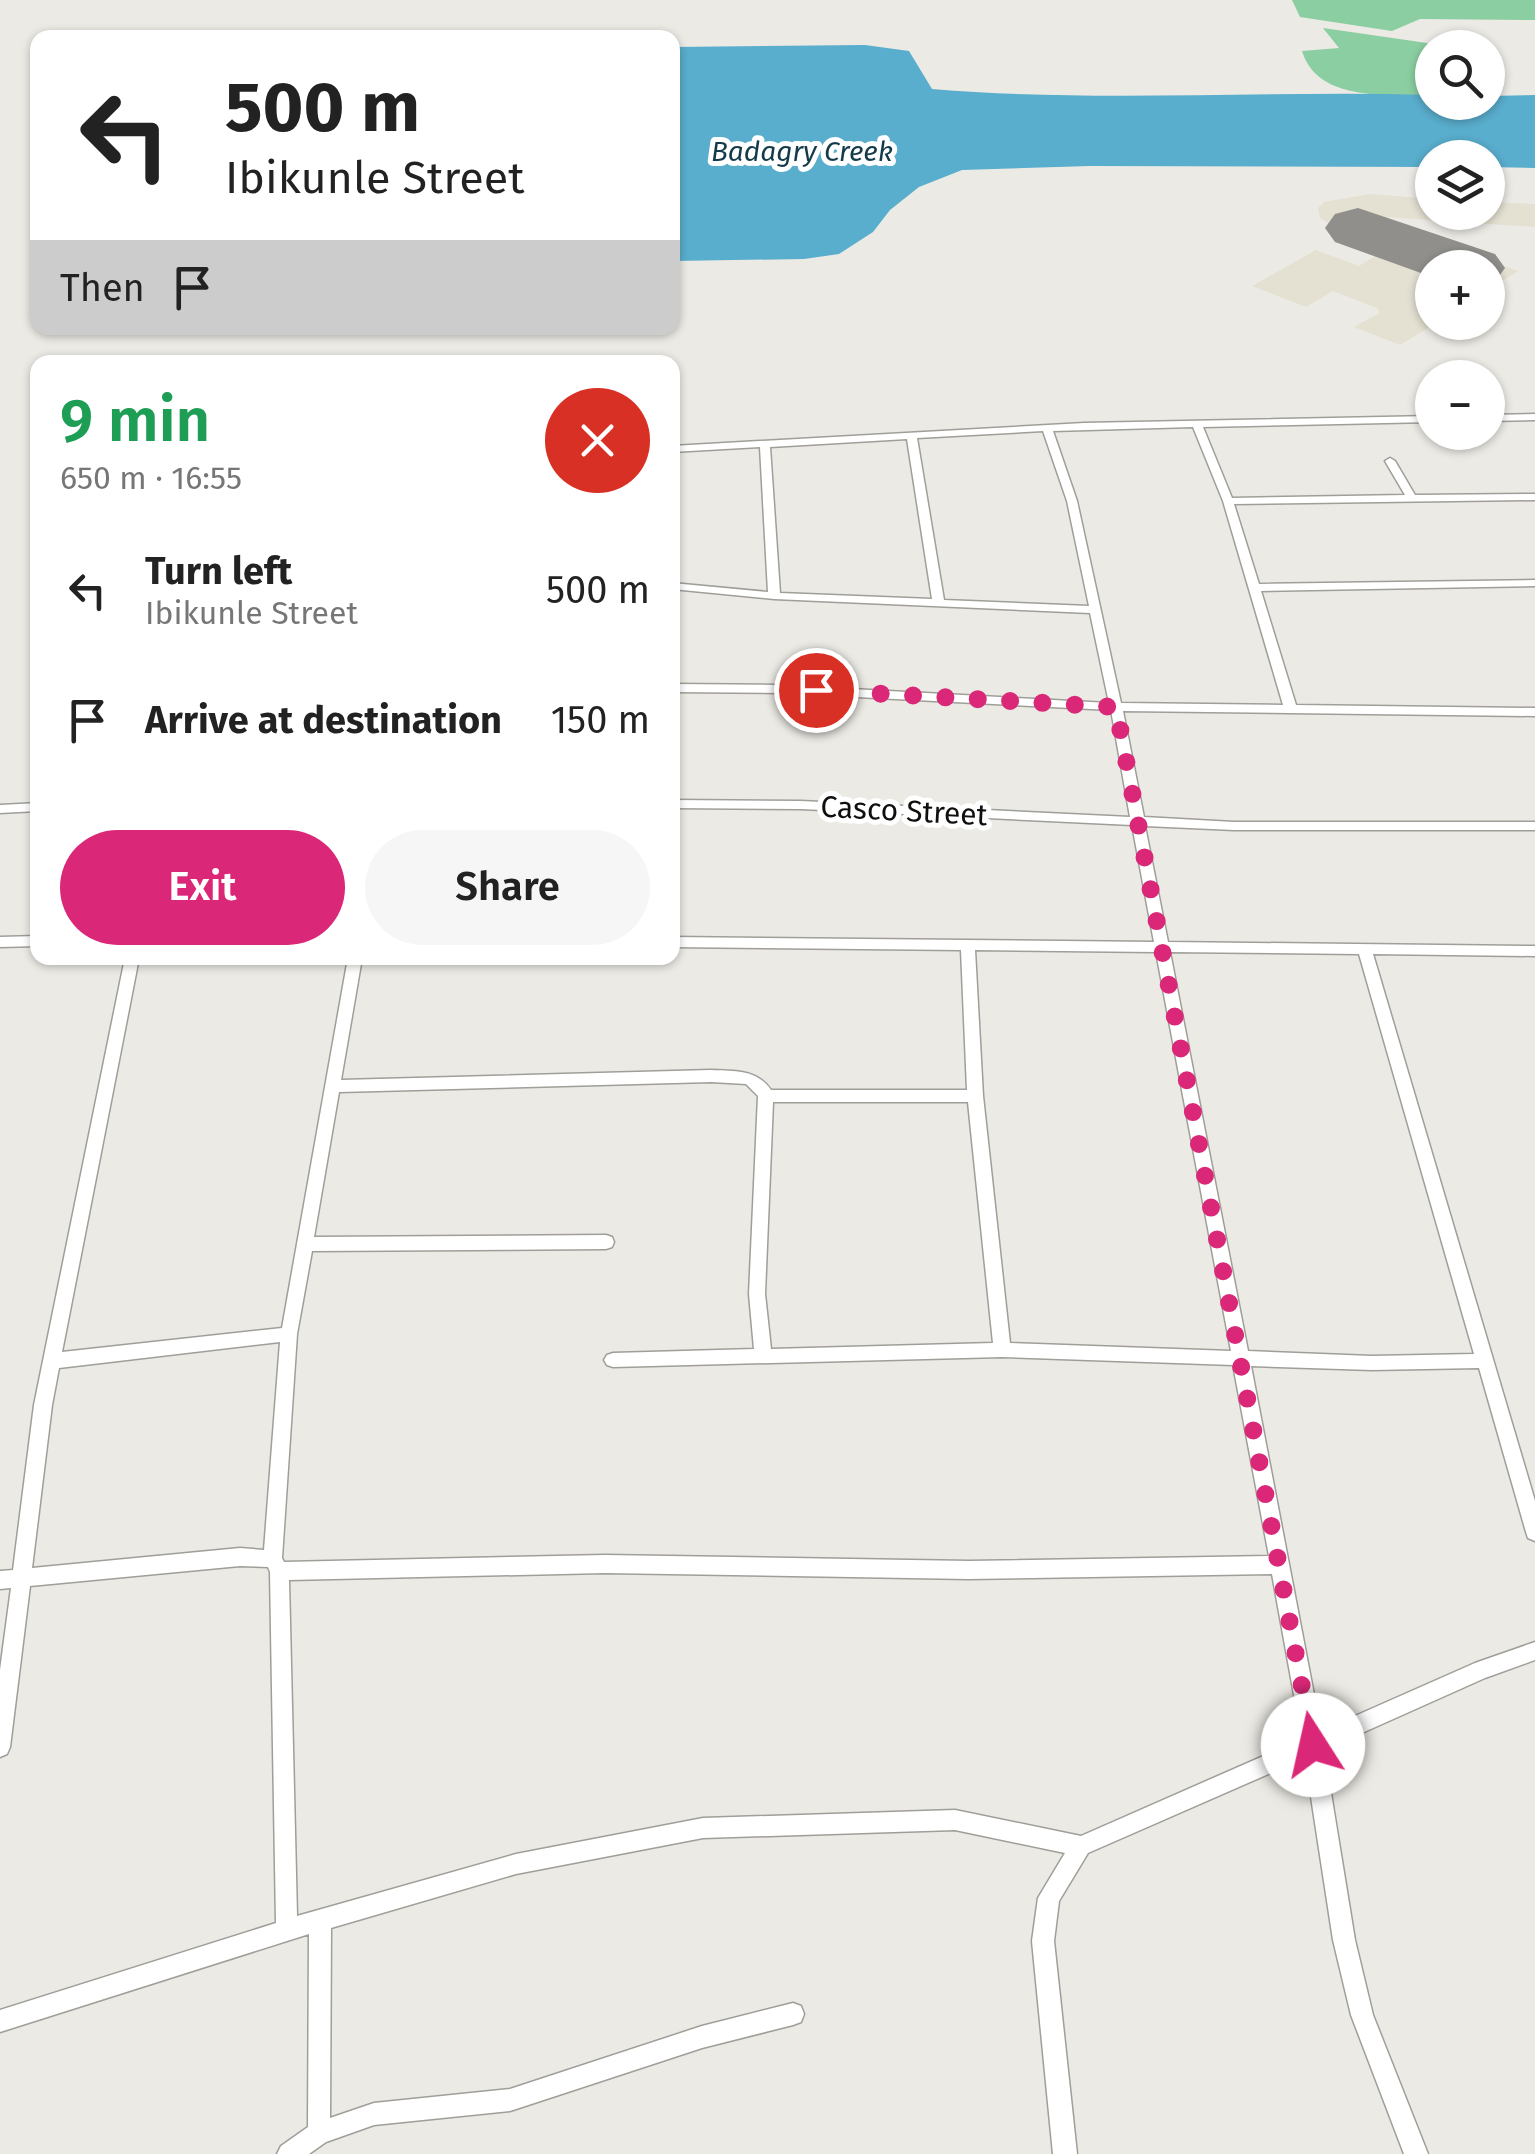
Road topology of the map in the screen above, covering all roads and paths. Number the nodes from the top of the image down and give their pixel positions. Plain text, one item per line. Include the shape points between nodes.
1 (1535, 417) edge
2 (1505, 418) edge
3 (1415, 420) edge
4 (1197, 425) junction
5 (1046, 429) junction
6 (912, 436) junction
7 (765, 444) junction
8 (680, 449) edge
9 (1390, 461) dead end
10 (1535, 498) edge
11 (1412, 499) junction
12 (1228, 502) junction
13 (1535, 583) edge
14 (680, 587) edge
15 (1253, 588) junction
16 (774, 596) junction
17 (939, 606) junction
18 (1097, 610) junction
19 (680, 688) edge
20 (1116, 707) junction
21 (1291, 710) junction
22 (1535, 712) edge
23 (680, 804) edge
24 (30, 808) edge
25 (0, 809) edge
26 (1136, 822) junction
27 (1535, 826) edge
28 (30, 941) edge
29 (0, 942) edge
30 (680, 942) edge
31 (968, 945) junction
32 (1164, 949) junction
33 (1366, 950) junction
34 (1535, 951) edge
35 (131, 965) edge
36 (354, 965) edge
37 (333, 1086) junction
38 (766, 1096) junction
39 (976, 1096) junction
40 (606, 1242) dead end
41 (306, 1244) junction
42 (289, 1334) junction
43 (1002, 1350) junction
44 (763, 1355) junction
45 (1239, 1359) junction
46 (613, 1360) dead end
47 (52, 1361) junction
48 (1484, 1361) junction
49 (1535, 1532) edge
50 (276, 1565) junction
51 (1278, 1565) junction
52 (10, 1579) edge
53 (1533, 1657) edge
54 (1313, 1745) junction
55 (0, 1746) edge
56 (1082, 1846) junction
57 (320, 1921) junction
58 (287, 1930) junction
59 (793, 2014) dead end
60 (0, 2021) edge
61 (318, 2133) junction
62 (289, 2154) edge
63 (1065, 2154) edge
64 (1416, 2154) edge

1 - 2 street
3 - 4 street
4 - 5 street
4 - 12 street
5 - 6 street
5 - 18 street via 1072,501
6 - 7 street
6 - 17 street
7 - 8 street
7 - 16 street
9 - 11 street
10 - 11 street
11 - 12 street
12 - 15 street
13 - 15 street
14 - 16 street
15 - 21 street
16 - 17 street
17 - 18 street
18 - 20 street
19 - 20 street
20 - 21 street
20 - 26 street
21 - 22 street
23 - 26 street, Casco Street
24 - 25 street
26 - 27 street, Casco Street
26 - 32 street
28 - 29 street
30 - 31 street
31 - 32 street
31 - 39 street
32 - 33 street
32 - 45 street
33 - 34 street
33 - 48 street
35 - 47 street
36 - 37 street
37 - 38 street via 711,1076 754,1078
37 - 41 street
38 - 39 street
38 - 44 street via 757,1294
39 - 43 street
40 - 41 street
41 - 42 street
42 - 47 street
42 - 50 street
43 - 44 street
43 - 45 street
44 - 46 street
45 - 48 street
45 - 51 street
47 - 52 street
48 - 49 street
50 - 51 street
50 - 52 street via 240,1557
50 - 58 street
51 - 54 street
52 - 55 street
53 - 54 street via 1482,1670
54 - 56 street
54 - 64 street via 1353,1977
56 - 57 street via 955,1820 703,1828 516,1864
56 - 63 street via 1049,1898 1044,1941
57 - 58 street
57 - 61 street
58 - 60 street
59 - 61 street via 510,2100 374,2114
61 - 62 street

